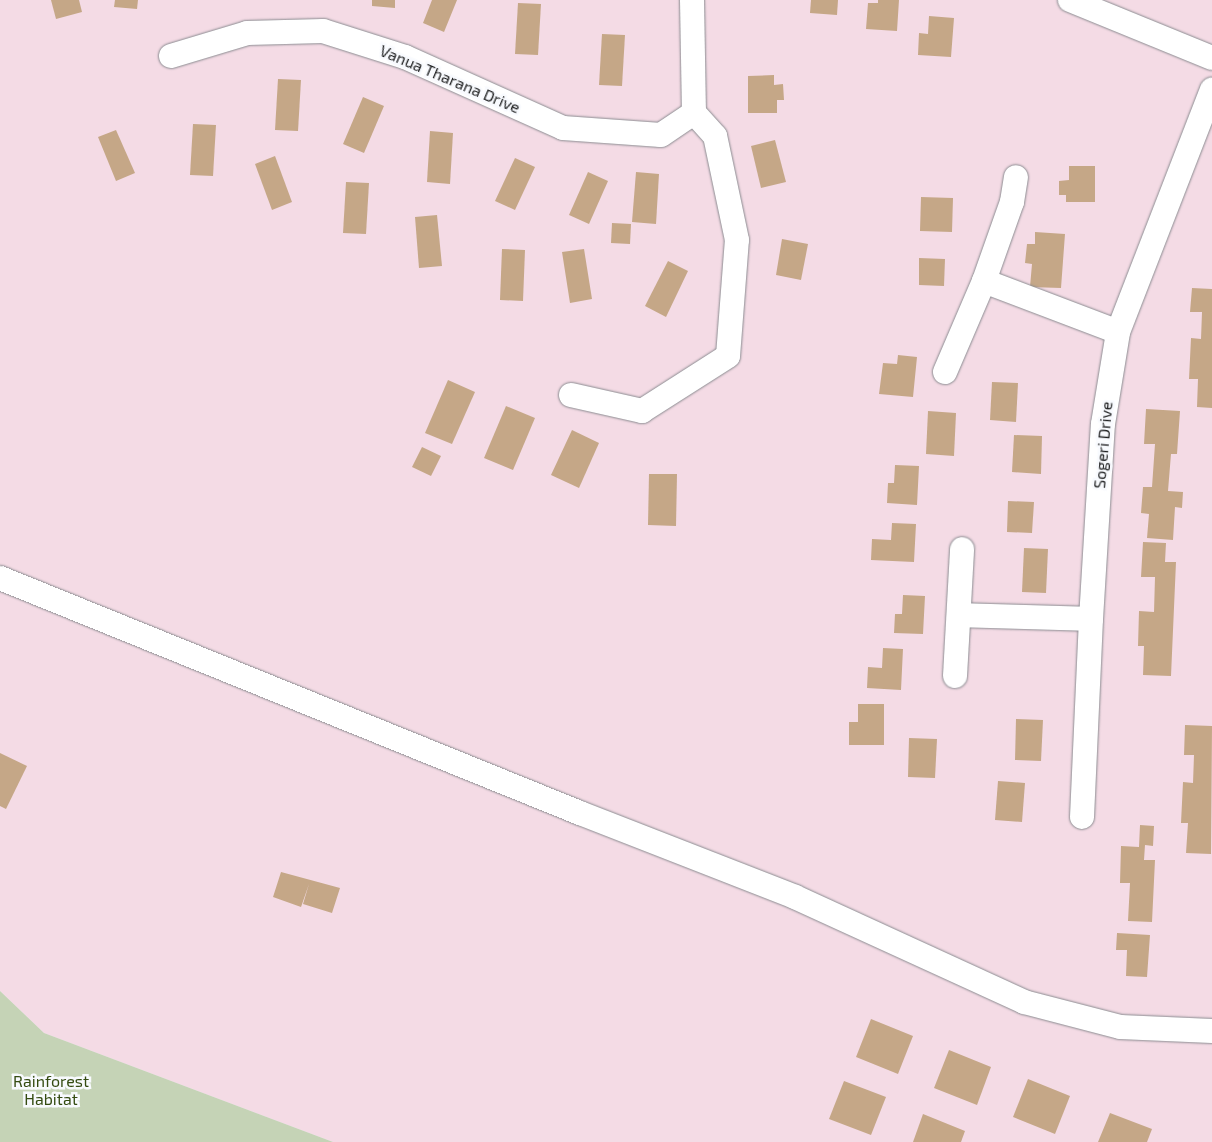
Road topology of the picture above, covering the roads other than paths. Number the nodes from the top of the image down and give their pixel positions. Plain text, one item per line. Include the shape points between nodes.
1 (692, 0) edge
2 (1070, 0) edge
3 (171, 56) dead end
4 (1212, 58) edge
5 (1212, 90) edge
6 (694, 112) junction
7 (1016, 177) dead end
8 (984, 280) junction
9 (1118, 332) junction
10 (945, 372) dead end
11 (571, 395) dead end
12 (962, 549) dead end
13 (0, 578) edge
14 (958, 615) junction
15 (1091, 620) junction
16 (955, 676) dead end
17 (1082, 817) dead end
18 (1212, 1030) edge

1 - 6 street
2 - 4 street
3 - 6 street, Vanua Tharana Drive via 247,33 323,31 405,58 563,128 661,135
5 - 9 street, Sogeri Drive
6 - 11 street via 715,136 737,240 728,356 642,411
7 - 8 street via 1012,202
8 - 9 street
8 - 10 street
9 - 15 street, Sogeri Drive via 1103,424
12 - 14 street
13 - 18 street via 795,897 1024,1002 1120,1027
14 - 15 street
14 - 16 street
15 - 17 street, Sogeri Drive

